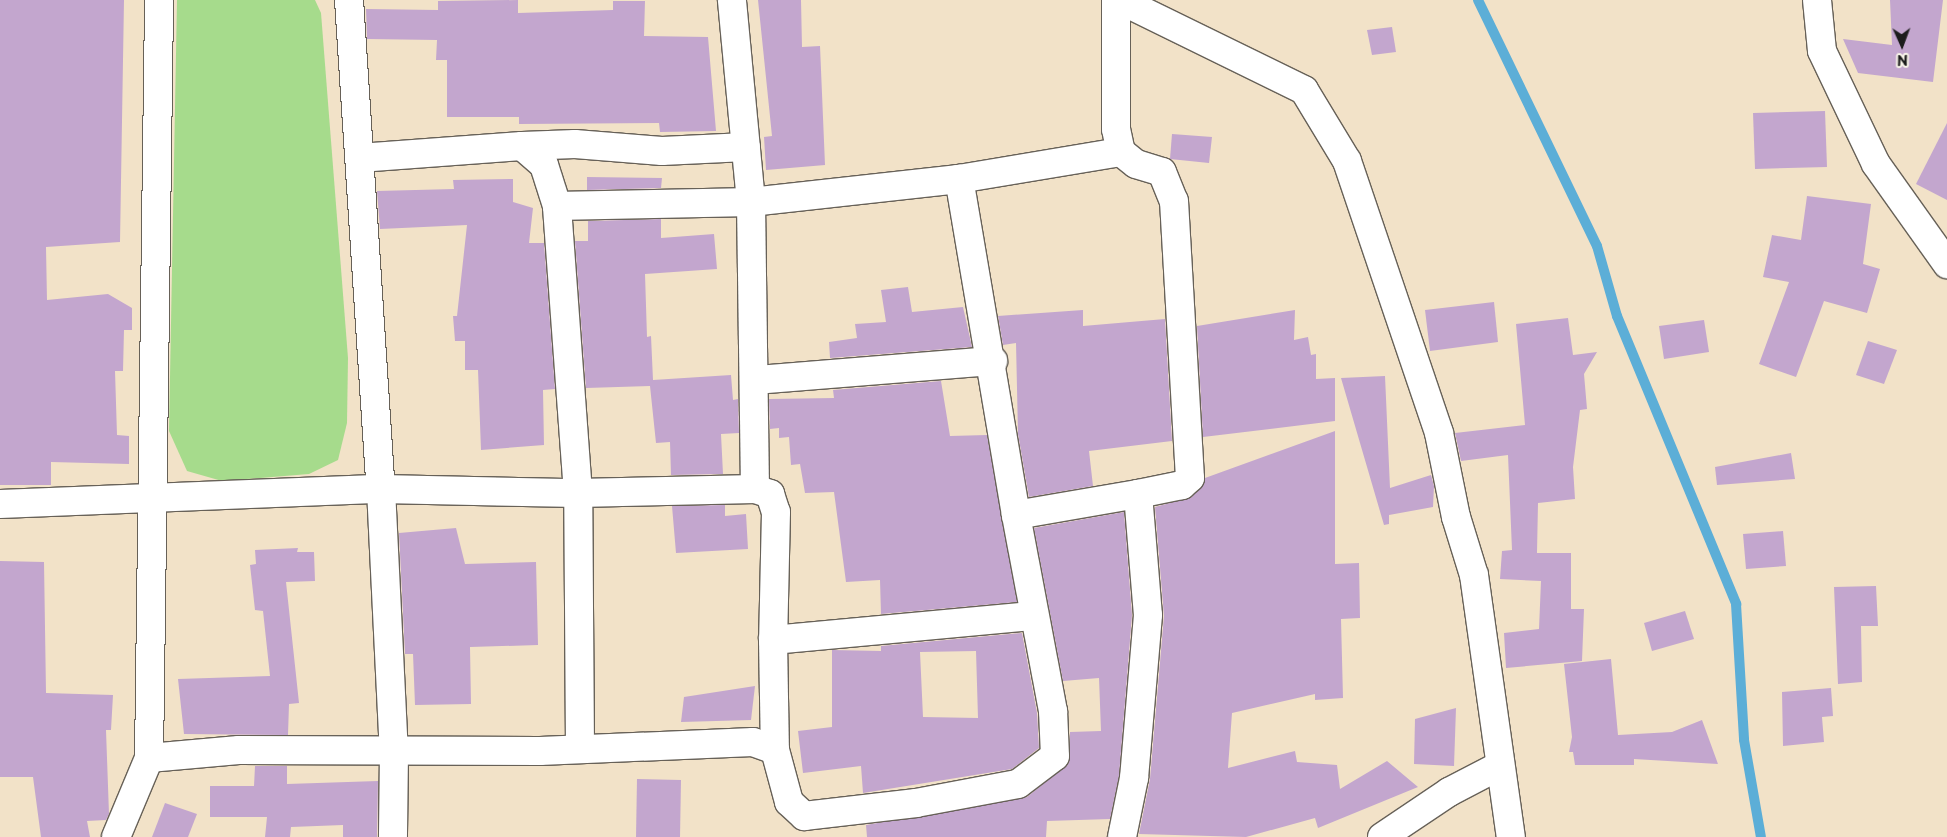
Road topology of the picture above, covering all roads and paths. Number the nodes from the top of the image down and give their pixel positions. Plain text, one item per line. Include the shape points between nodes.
1 (158, 0) edge
2 (349, 0) edge
3 (732, 0) edge
4 (1116, 0) edge
5 (1120, 0) edge
6 (1817, 0) edge
7 (522, 146) junction
8 (746, 147) junction
9 (1121, 152) junction
10 (359, 158) junction
11 (959, 179) junction
12 (752, 202) junction
13 (557, 206) junction
14 (1947, 264) edge
15 (993, 361) junction
16 (756, 380) junction
17 (381, 489) junction
18 (756, 490) junction
19 (578, 493) junction
20 (1138, 494) junction
21 (149, 498) junction
22 (0, 504) edge
23 (1016, 515) junction
24 (1034, 616) junction
25 (773, 640) junction
26 (580, 750) junction
27 (775, 750) junction
28 (394, 752) junction
29 (149, 758) junction
30 (1499, 766) junction
31 (116, 837) edge
32 (393, 837) edge
33 (1122, 837) edge
34 (1382, 837) edge
35 (1511, 837) edge

1 - 21 street
2 - 10 street
3 - 8 street
4 - 9 street via 1116,129
5 - 30 street via 1304,90 1347,161 1439,433 1456,516 1474,575
6 - 14 street via 1822,51 1876,164
7 - 8 street via 561,143 662,152
7 - 10 street
7 - 13 street via 544,165
8 - 12 street
9 - 11 street
9 - 20 street via 1136,164 1162,172 1174,201 1190,478 1182,485
10 - 17 street
11 - 12 street
11 - 15 street
12 - 13 street
12 - 16 street
13 - 19 street
15 - 16 street
15 - 23 street
16 - 18 street
17 - 19 street
17 - 21 street
17 - 28 street
18 - 19 street
18 - 25 street via 770,494 776,512
19 - 26 street
20 - 23 street
20 - 33 street via 1148,615 1134,778
21 - 22 street
21 - 29 street
23 - 24 street
24 - 25 street
24 - 27 street via 1053,712 1055,756 1018,784 916,803 804,816 789,802
25 - 27 street
26 - 27 street via 753,742
26 - 28 street
28 - 29 street via 239,750
28 - 32 street
29 - 31 street
30 - 34 street via 1449,792
30 - 35 street

